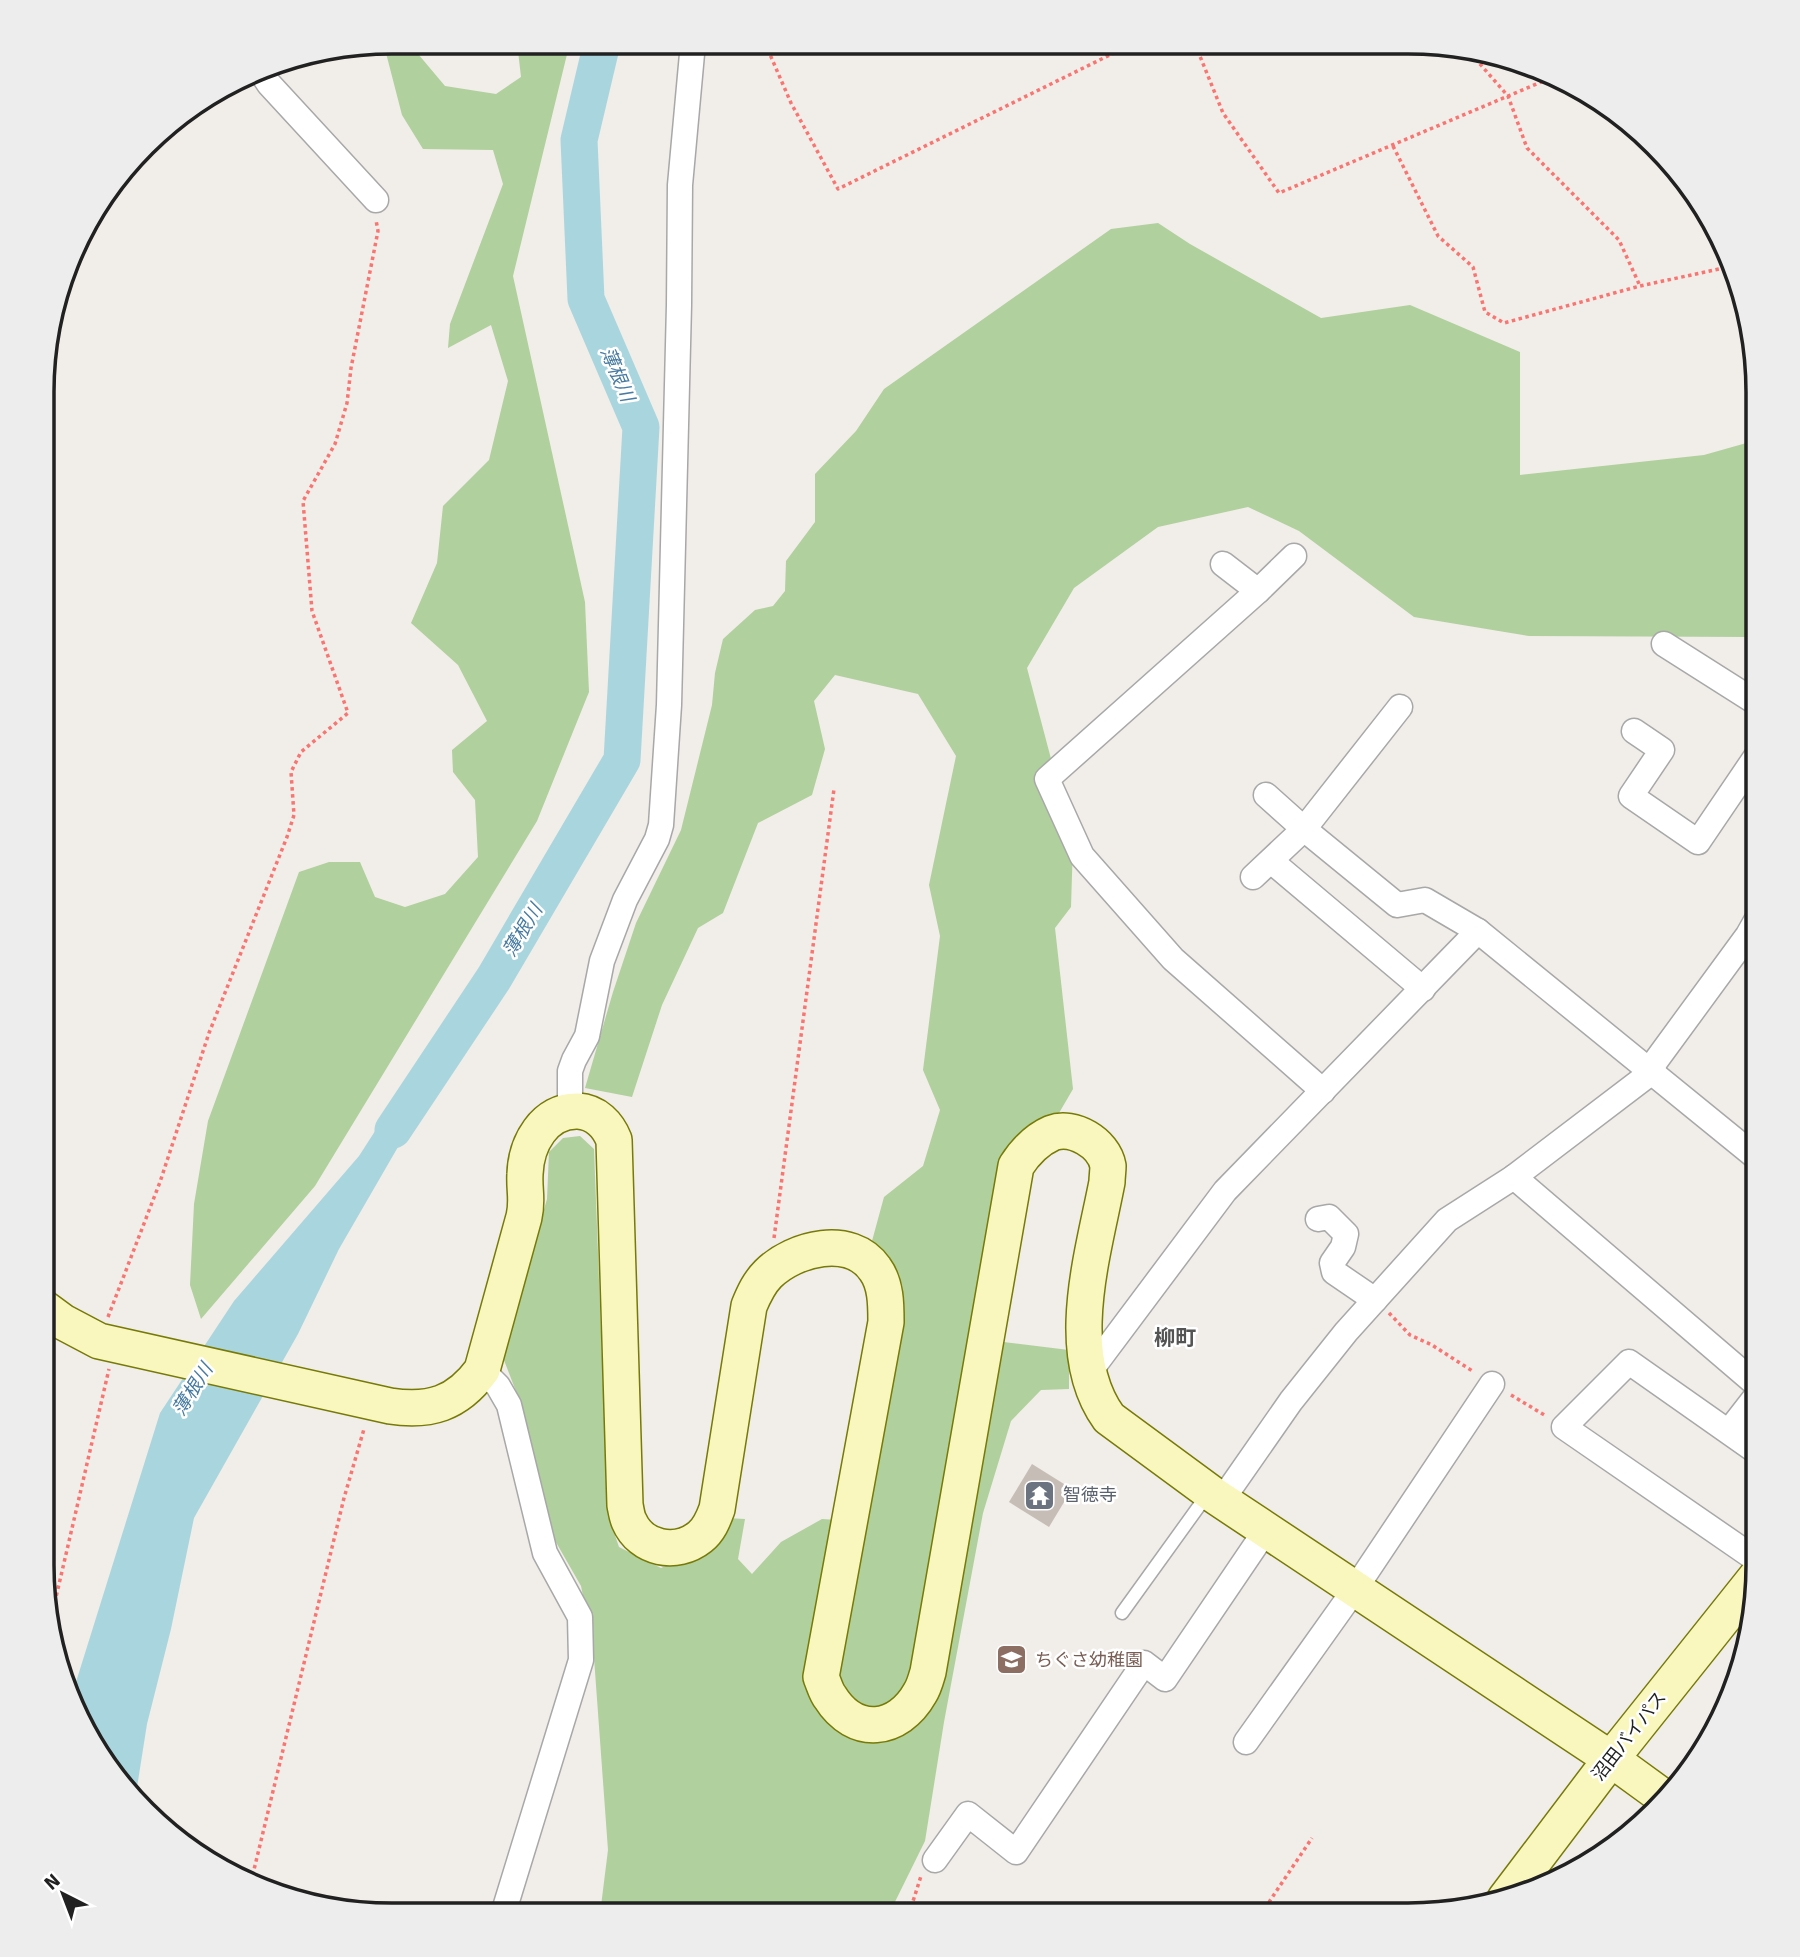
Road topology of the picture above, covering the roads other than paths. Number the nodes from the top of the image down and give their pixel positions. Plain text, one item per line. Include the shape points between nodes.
1 (692, 54) edge
2 (266, 79) edge
3 (376, 200) road end
4 (1294, 556) dead end
5 (1223, 564) dead end
6 (1258, 591) junction
7 (1664, 644) dead end
8 (1746, 696) edge
9 (1400, 707) dead end
10 (1634, 731) dead end
11 (1746, 771) edge
12 (1266, 795) dead end
13 (1304, 829) junction
14 (1478, 931) junction
15 (1746, 937) edge
16 (1423, 989) junction
17 (1652, 1072) junction
18 (1324, 1091) junction
19 (570, 1111) junction
20 (1746, 1149) edge
21 (1514, 1177) junction
22 (1318, 1219) dead end
23 (1375, 1300) junction
24 (54, 1315) edge
25 (482, 1370) junction
26 (1088, 1374) junction
27 (1746, 1376) edge
28 (1492, 1384) road end
29 (1746, 1409) edge
30 (1729, 1431) junction
31 (1746, 1444) edge
32 (1216, 1496) junction
33 (1266, 1530) junction
34 (1746, 1552) edge
35 (1355, 1589) junction
36 (1745, 1592) edge
37 (1122, 1613) dead end
38 (1247, 1742) dead end
39 (1611, 1759) junction
40 (1657, 1793) edge
41 (935, 1860) road end
42 (1515, 1885) edge
43 (506, 1903) edge

1 - 19 street via 680,185 669,705 662,825 625,900 602,961 587,1036 570,1072
2 - 3 street
4 - 6 street
5 - 6 street
6 - 18 street via 1047,779 1082,856 1109,887 1173,959
7 - 8 street
9 - 13 street
10 - 11 street via 1662,750 1631,796 1698,842
12 - 13 street
13 - 14 street via 1397,905 1425,900
13 - 16 street via 1262,869
14 - 16 street
14 - 17 street
15 - 17 street
16 - 18 street
17 - 20 street
17 - 21 street
18 - 26 street via 1225,1191
19 - 25 street via 545,1124 530,1149 527,1204
19 - 26 street via 593,1114 614,1140 625,1505 628,1521 653,1546 685,1546 712,1524 749,1306 756,1289 776,1267 823,1247 862,1256 876,1269 886,1302 886,1322 821,1677 841,1712 857,1723 891,1722 921,1692 1016,1167 1038,1140 1070,1130 1100,1150 1108,1165 1086,1288 1083,1333
21 - 23 street via 1447,1220
21 - 27 street
22 - 23 street via 1329,1217 1346,1234 1332,1263 1334,1272
23 - 32 street
24 - 25 street via 99,1341 408,1408 457,1397
25 - 43 street via 509,1405 545,1553 580,1618 581,1660
26 - 32 street via 1109,1418
28 - 35 street
29 - 30 street
30 - 31 street
30 - 34 street via 1629,1363 1564,1427
32 - 33 street
32 - 37 lane
33 - 35 street
33 - 41 street via 1165,1679 1144,1663 1016,1852 968,1814
35 - 38 street
35 - 39 street
36 - 39 street, 沼田バイパス
39 - 40 street
39 - 42 street, 沼田バイパス

